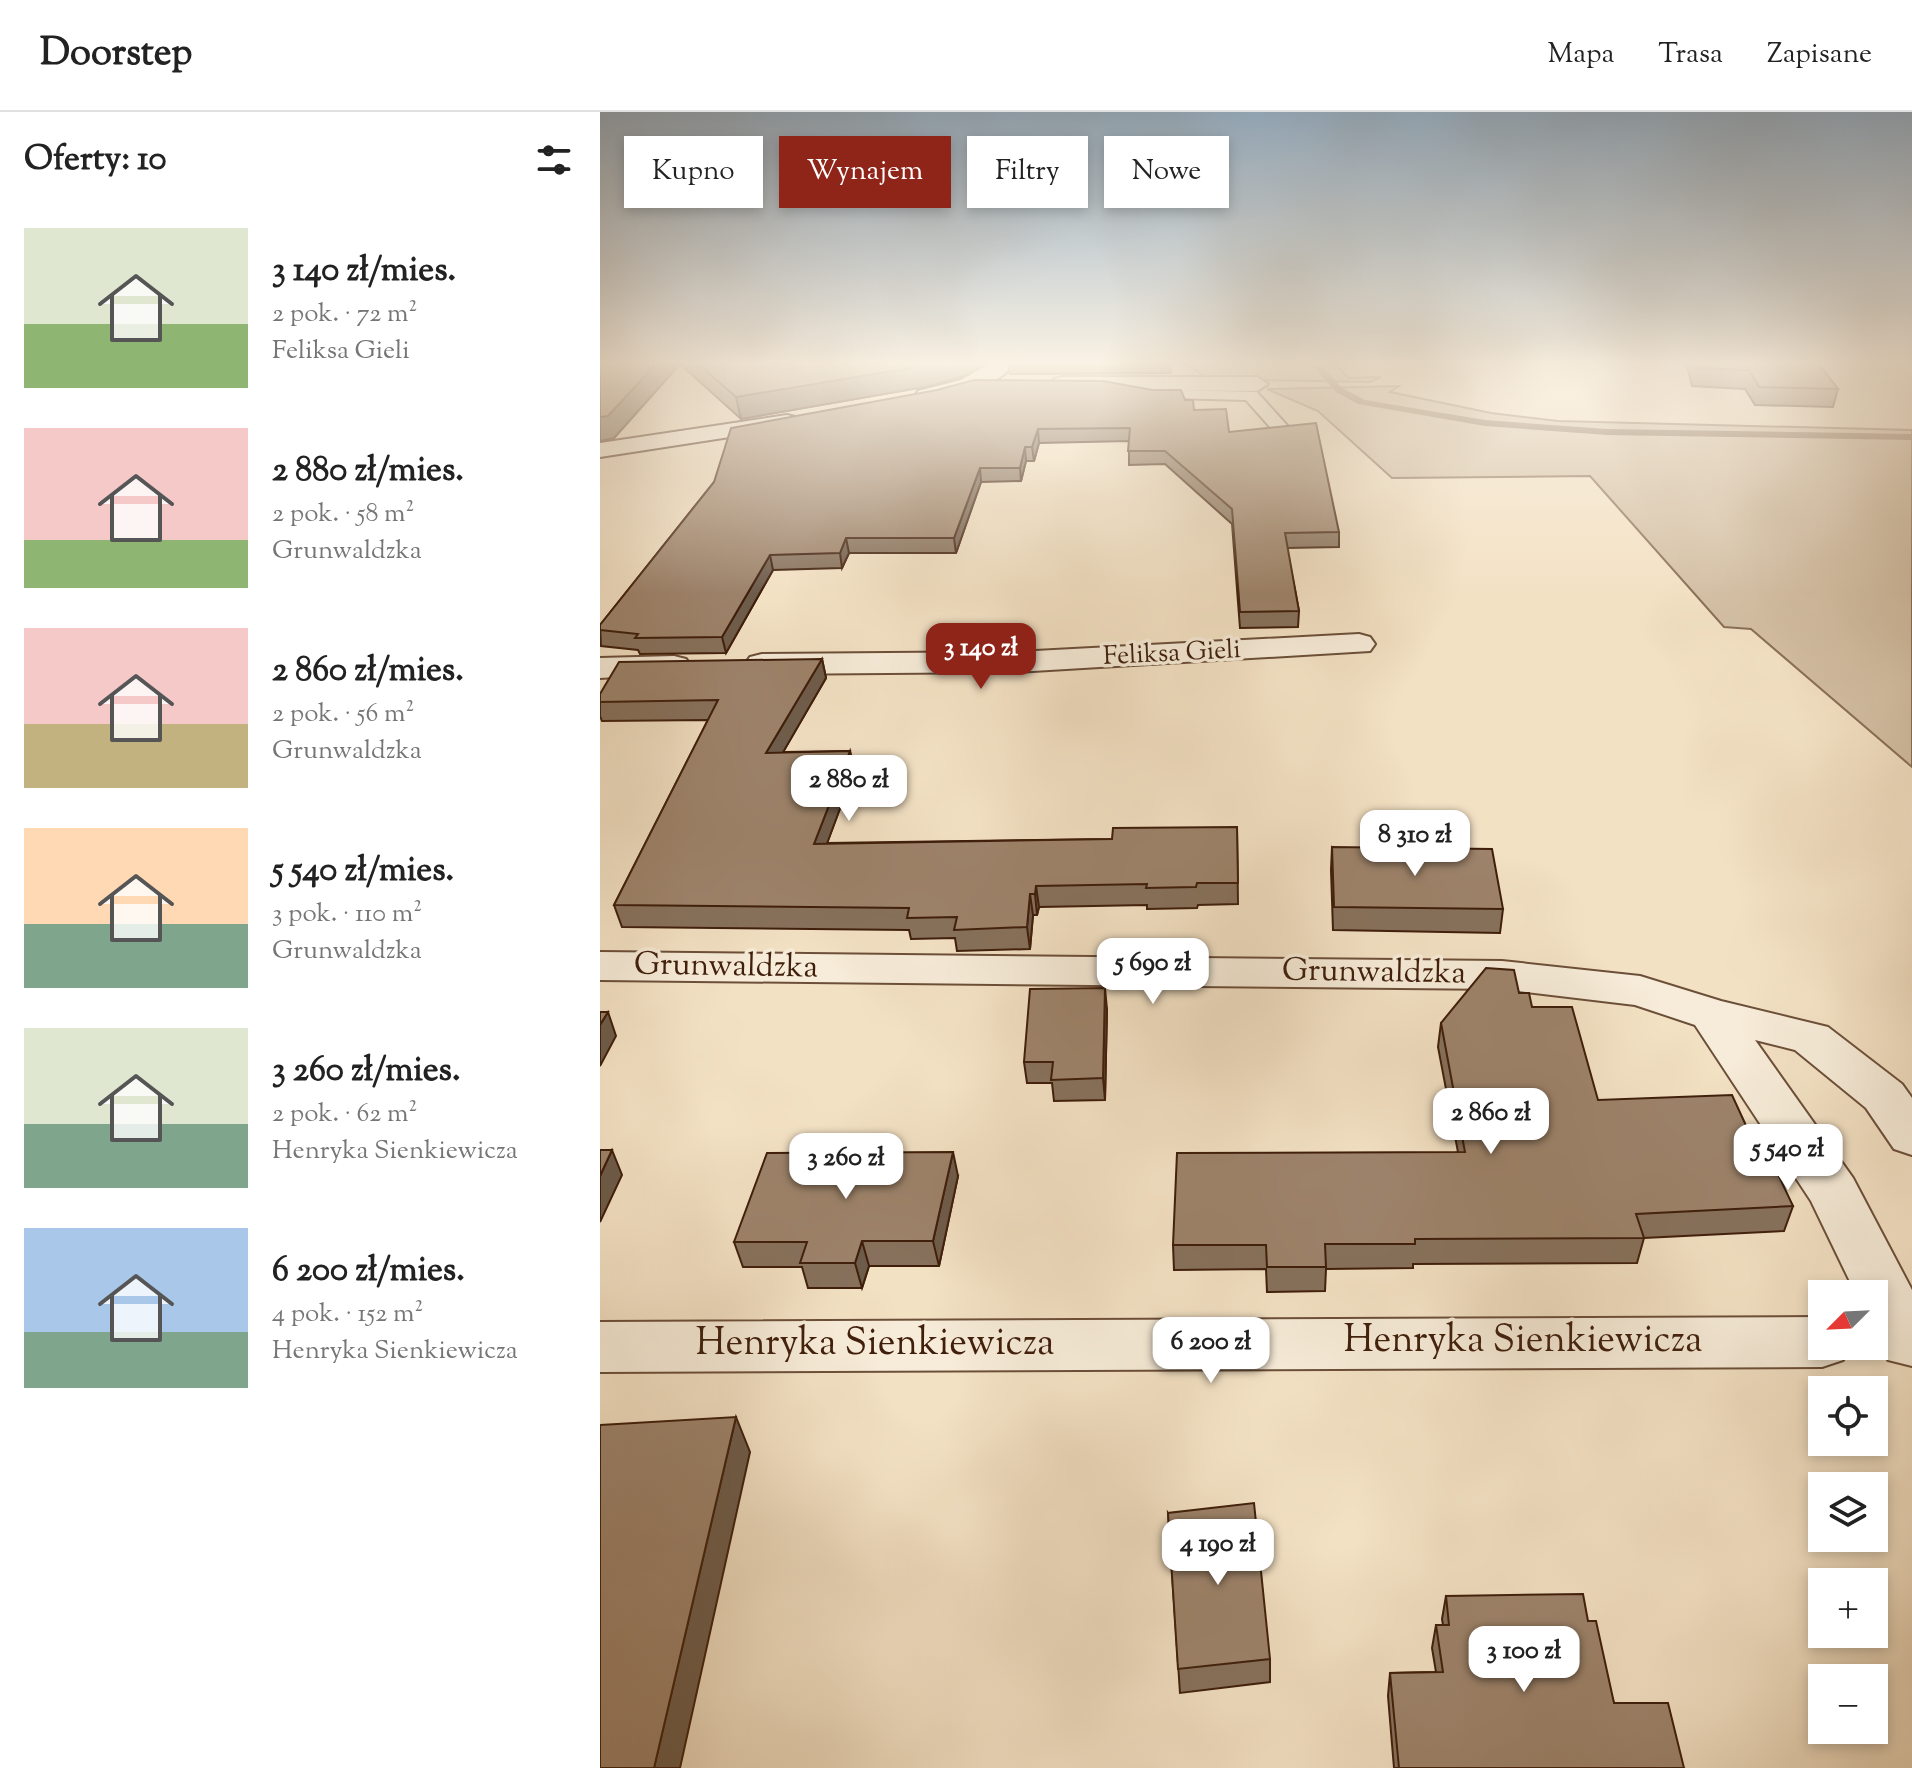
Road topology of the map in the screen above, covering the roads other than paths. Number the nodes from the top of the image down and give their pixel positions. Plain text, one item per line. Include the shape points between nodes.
1 (672, 439) edge
2 (605, 450) edge
3 (1359, 644) dead end
4 (600, 668) edge
5 (600, 966) edge
6 (1712, 1014) junction
7 (1912, 1136) edge
8 (1808, 1342) edge
9 (1898, 1342) edge
10 (600, 1347) edge

1 - 2 street
3 - 4 street, Feliksa Gieli via 1014,662
5 - 6 street, Grunwaldzka via 1502,975 1640,991
6 - 7 street, Grunwaldzka via 1811,1038 1884,1096
6 - 9 street via 1834,1192
8 - 10 street, Henryka Sienkiewicza

